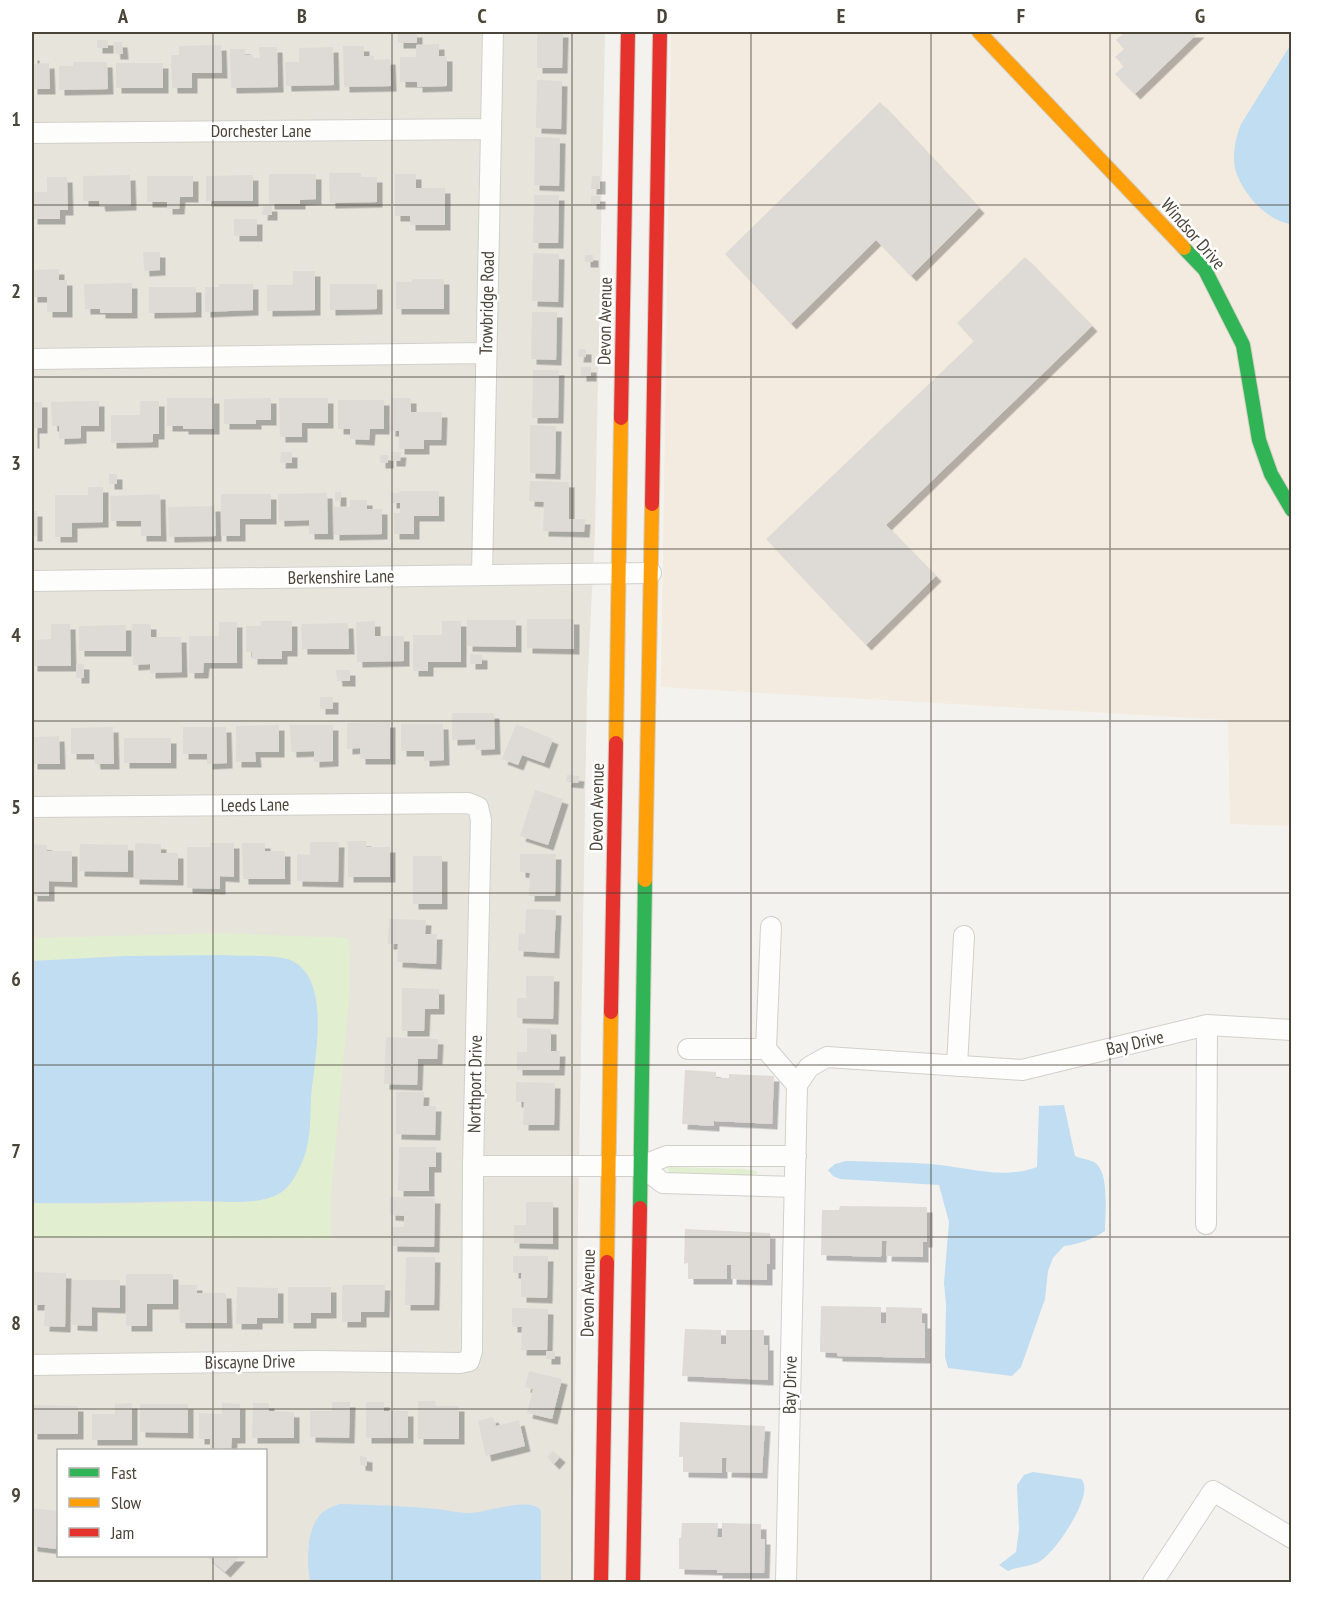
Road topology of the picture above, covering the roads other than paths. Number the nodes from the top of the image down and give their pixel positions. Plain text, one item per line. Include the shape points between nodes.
1 (493, 32) edge
2 (628, 32) edge
3 (660, 32) edge
4 (979, 32) edge
5 (490, 129) junction
6 (32, 133) edge
7 (486, 353) junction
8 (32, 359) edge
9 (1292, 510) edge
10 (618, 573) junction
11 (651, 573) junction
12 (482, 575) junction
13 (32, 581) edge
14 (32, 807) edge
15 (478, 807) joint
16 (771, 927) dead end
17 (964, 936) dead end
18 (1207, 1025) junction
19 (1292, 1030) edge
20 (688, 1049) dead end
21 (766, 1049) junction
22 (957, 1066) junction
23 (797, 1085) junction
24 (796, 1156) junction
25 (473, 1166) junction
26 (609, 1166) junction
27 (640, 1166) junction
28 (795, 1186) junction
29 (1206, 1224) dead end
30 (469, 1361) joint
31 (32, 1365) edge
32 (1292, 1538) edge
33 (601, 1582) edge
34 (633, 1582) edge
35 (786, 1582) edge
36 (1153, 1582) edge

1 - 5 street, Trowbridge Road
2 - 10 main road, Devon Avenue
3 - 11 main road
4 - 9 main road, Windsor Drive via 1205,270 1243,345 1259,440 1271,474
5 - 6 street, Dorchester Lane
5 - 7 street, Trowbridge Road
7 - 8 street
7 - 12 street, Trowbridge Road
10 - 11 street, Berkenshire Lane
10 - 12 street, Berkenshire Lane
10 - 26 main road, Devon Avenue
11 - 27 main road
12 - 13 street, Berkenshire Lane
14 - 15 street, Leeds Lane via 468,803
15 - 25 street, Northport Drive via 481,820
16 - 21 street
17 - 22 street
18 - 19 street, Bay Drive
18 - 22 street, Bay Drive via 1022,1070
18 - 29 street
20 - 21 street
21 - 23 street
22 - 23 street, Bay Drive via 827,1057 809,1067
23 - 24 street, Bay Drive
24 - 27 street via 667,1156
24 - 28 street, Bay Drive
25 - 26 street
25 - 30 street, Northport Drive
26 - 27 street
26 - 33 main road, Devon Avenue
27 - 28 street via 663,1183
27 - 34 main road
28 - 35 street, Bay Drive
30 - 31 street, Biscayne Drive
32 - 36 street via 1212,1491

